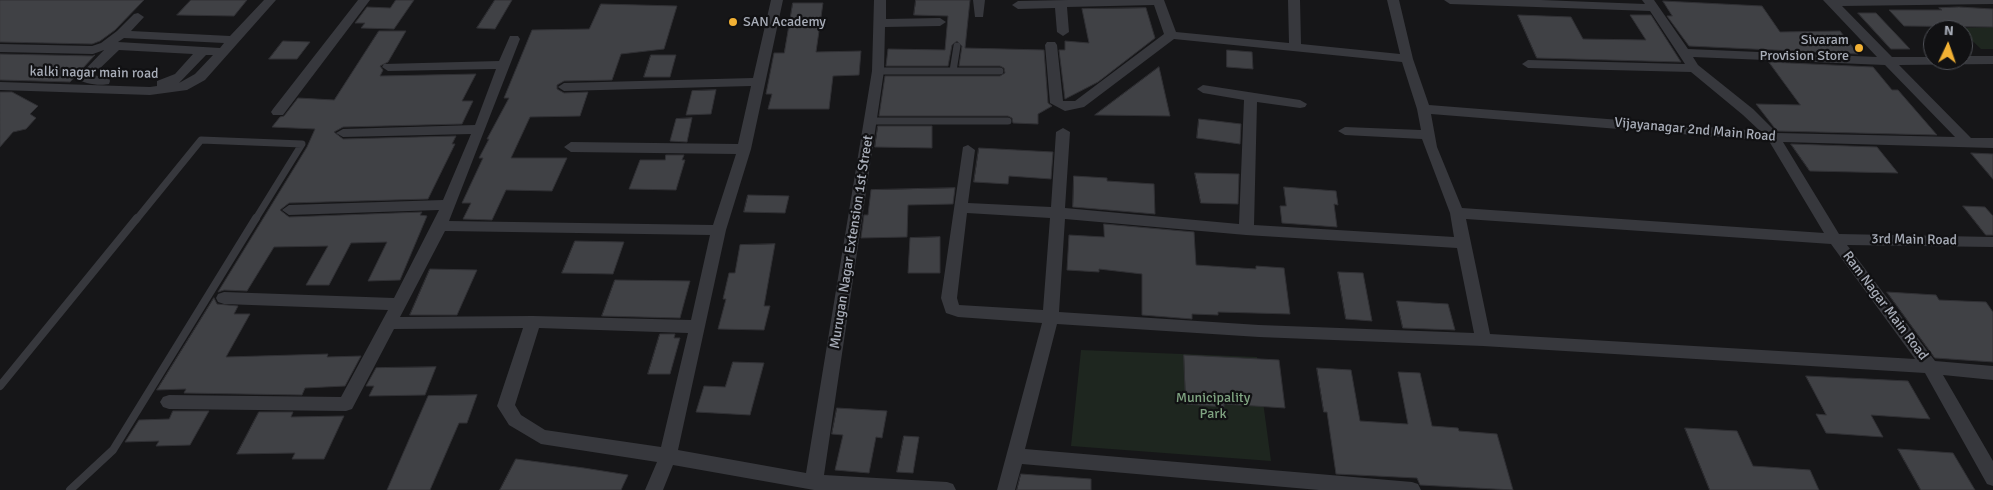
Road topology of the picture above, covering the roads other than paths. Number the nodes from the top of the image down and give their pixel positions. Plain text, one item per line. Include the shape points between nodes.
1 (270, 0) edge
2 (364, 0) edge
3 (777, 0) edge
4 (880, 0) edge
5 (979, 0) edge
6 (1158, 0) edge
7 (1294, 0) edge
8 (1393, 0) edge
9 (1450, 0) edge
10 (1993, 0) edge
11 (1830, 1) edge
12 (1061, 4) junction
13 (1651, 4) edge
14 (1018, 5) dead end
15 (979, 14) dead end
16 (138, 16) dead end
17 (940, 22) dead end
18 (881, 23) junction
19 (1063, 32) dead end
20 (121, 34) junction
21 (1171, 35) junction
22 (514, 39) dead end
23 (235, 40) junction
24 (1051, 45) dead end
25 (956, 46) dead end
26 (0, 48) edge
27 (1295, 48) junction
28 (203, 50) junction
29 (224, 52) junction
30 (1685, 53) junction
31 (1407, 59) junction
32 (1993, 60) edge
33 (1886, 61) junction
34 (1528, 64) dead end
35 (504, 65) junction
36 (388, 67) dead end
37 (1694, 68) junction
38 (878, 71) junction
39 (953, 71) junction
40 (1000, 71) dead end
41 (176, 79) junction
42 (196, 80) junction
43 (758, 82) junction
44 (0, 86) edge
45 (118, 86) junction
46 (564, 87) dead end
47 (1203, 89) dead end
48 (1251, 96) junction
49 (1300, 104) dead end
50 (1424, 108) junction
51 (278, 112) dead end
52 (870, 121) junction
53 (1008, 121) dead end
54 (480, 130) junction
55 (1345, 131) dead end
56 (1063, 132) dead end
57 (343, 133) dead end
58 (1428, 135) junction
59 (1773, 137) junction
60 (1967, 142) junction
61 (1993, 143) edge
62 (571, 147) dead end
63 (744, 149) junction
64 (968, 150) dead end
65 (449, 205) junction
66 (961, 208) junction
67 (289, 210) dead end
68 (1457, 213) junction
69 (1059, 214) junction
70 (440, 226) junction
71 (719, 230) junction
72 (1246, 230) junction
73 (1835, 239) junction
74 (1993, 242) edge
75 (1464, 243) junction
76 (224, 298) dead end
77 (400, 304) junction
78 (1051, 317) junction
79 (533, 322) junction
80 (390, 323) junction
81 (698, 327) junction
82 (1483, 340) junction
83 (1930, 367) junction
84 (1993, 373) edge
85 (0, 386) edge
86 (169, 402) dead end
87 (668, 456) junction
88 (1015, 456) junction
89 (1993, 478) edge
90 (814, 482) junction
91 (70, 490) edge
92 (654, 490) edge
93 (948, 490) edge
94 (1006, 490) edge
95 (1412, 490) edge

1 - 23 street, kalki nagar main road
2 - 51 street
3 - 43 street
4 - 18 street, Murugan Nagar Extension 1st Street
5 - 15 street
6 - 12 street
6 - 21 street
7 - 27 street
8 - 31 street
9 - 13 street
10 - 11 street
11 - 33 street
12 - 14 street
12 - 19 street
13 - 30 street, Ram Nagar Main Road
16 - 20 street
17 - 18 street
18 - 38 street, Murugan Nagar Extension 1st Street
20 - 23 street
20 - 26 street via 93,50
21 - 24 street via 1090,97 1065,107 1057,103
21 - 27 street
22 - 35 street
23 - 29 street, kalki nagar main road
25 - 39 lane
27 - 31 street
28 - 29 street
28 - 41 street
28 - 45 street via 116,46 83,78
29 - 42 street, kalki nagar main road
30 - 33 street
30 - 37 street, Ram Nagar Main Road
31 - 50 street
32 - 33 street
33 - 60 street
34 - 37 street
35 - 36 street
35 - 54 street
37 - 59 street, Ram Nagar Main Road
38 - 39 lane
38 - 52 street, Murugan Nagar Extension 1st Street
39 - 40 lane
41 - 42 street
41 - 45 street via 168,84
42 - 45 street, kalki nagar main road via 182,87 150,91
43 - 46 street
43 - 63 street
44 - 45 street, kalki nagar main road
47 - 48 street
48 - 49 street
48 - 72 street
50 - 58 street
50 - 59 street, Vijayanagar 2nd Main Road
52 - 53 lane
52 - 90 street, Murugan Nagar Extension 1st Street
54 - 57 street
54 - 65 street
55 - 58 street
56 - 69 street
58 - 68 street
59 - 60 street, Vijayanagar 2nd Main Road
59 - 73 street, Ram Nagar Main Road
60 - 61 street, Vijayanagar 2nd Main Road
62 - 63 street
63 - 71 street
64 - 66 street
65 - 67 street
65 - 70 street
66 - 69 street
66 - 78 street via 949,298 952,309
68 - 73 street, 3rd Main Road
68 - 75 street
69 - 72 street
69 - 78 street
70 - 71 street
70 - 77 street
71 - 81 street
72 - 75 street
73 - 74 street, 3rd Main Road
73 - 83 street, Ram Nagar Main Road
75 - 82 street
76 - 77 street
77 - 80 street
78 - 82 street via 1259,331
78 - 88 street
79 - 80 street
79 - 81 street
79 - 87 street via 506,406 515,420 541,437
80 - 86 street via 346,404
81 - 87 street
82 - 83 street
83 - 84 street
83 - 89 street, Ram Nagar Main Road
85 - 91 lane via 201,140 302,144 113,450
87 - 90 street
87 - 92 street
88 - 94 street
88 - 95 street
90 - 93 street

